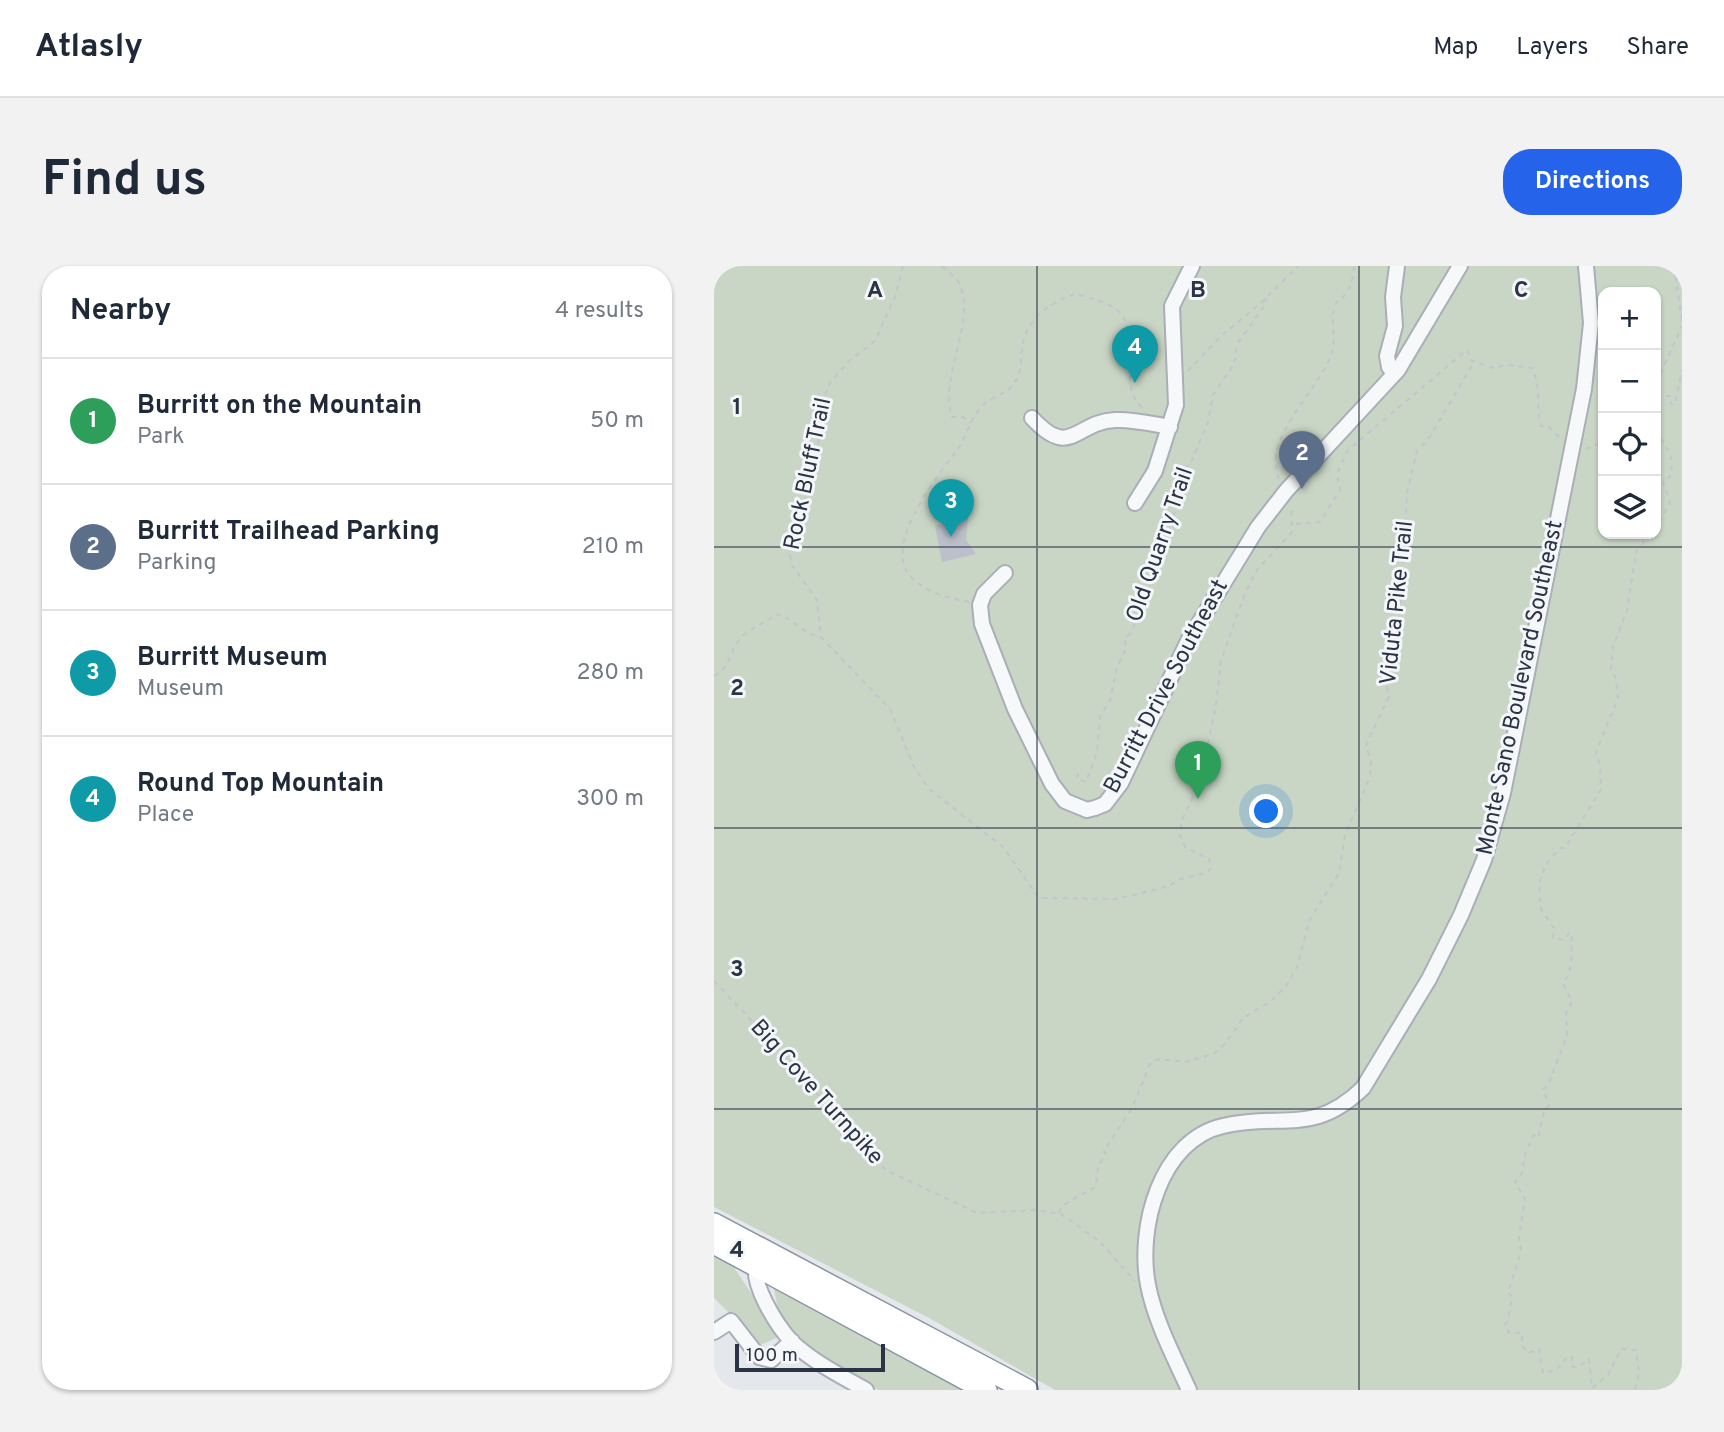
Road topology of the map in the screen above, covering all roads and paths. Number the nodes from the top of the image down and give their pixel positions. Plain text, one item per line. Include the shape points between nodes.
1 (903, 266) edge
2 (942, 266) edge
3 (1192, 266) edge
4 (1298, 266) edge
5 (1354, 266) edge
6 (1397, 266) edge
7 (1460, 266) edge
8 (1586, 266) edge
9 (1674, 266) edge
10 (1266, 298) junction
11 (1682, 320) edge
12 (1682, 326) edge
13 (1475, 362) junction
14 (1682, 370) edge
15 (1661, 372) edge
16 (1394, 374) junction
17 (1176, 376) junction
18 (1661, 395) edge
19 (1032, 418) dead end
20 (971, 423) junction
21 (1164, 426) junction
22 (1661, 436) edge
23 (1598, 444) edge
24 (1573, 448) junction
25 (1286, 491) junction
26 (1135, 503) dead end
27 (1661, 520) edge
28 (1294, 523) junction
29 (1646, 539) edge
30 (1005, 573) dead end
31 (980, 605) junction
32 (821, 638) junction
33 (714, 676) edge
34 (1078, 773) dead end
35 (714, 981) edge
36 (1059, 1213) junction
37 (714, 1224) edge
38 (714, 1243) edge
39 (760, 1257) junction
40 (1147, 1282) junction
41 (714, 1332) edge
42 (792, 1341) junction
43 (866, 1390) edge
44 (986, 1390) edge
45 (1027, 1390) edge
46 (1189, 1390) edge
47 (1636, 1390) edge

1 - 32 path, Rock Bluff Trail via 875,341 829,384 821,407 818,446 805,482 805,502 791,543 792,565 817,600
2 - 20 path via 959,282 963,307 950,411 952,417
3 - 17 street via 1172,306
4 - 10 path
5 - 25 path via 1352,283 1335,306 1332,352 1320,380 1285,431 1278,452 1276,472
6 - 16 street via 1395,326 1387,356
7 - 16 street, Burritt Drive Southeast
8 - 24 street, Monte Sano Boulevard Southeast via 1591,292 1589,345
9 - 11 path
10 - 17 path via 1221,335 1189,370
10 - 34 path, Old Quarry Trail via 1237,344 1234,364 1213,395 1208,422 1190,465 1184,468 1180,499 1163,553 1125,639 1111,701 1100,717 1097,752 1087,780 1077,779
12 - 15 path
13 - 24 path via 1494,368 1532,368 1539,386 1541,426 1549,427 1565,447
13 - 28 path via 1466,351 1348,450 1337,474 1340,490 1320,522
13 - 36 path, Viduta Pike Trail via 1417,451 1407,493 1401,616 1386,682 1389,697 1366,744 1370,778 1345,835 1339,873 1309,921 1292,976 1271,1001 1236,1025 1213,1054 1186,1062 1158,1059 1150,1064 1132,1108 1104,1151 1096,1186
14 - 18 path via 1675,404 1671,404 1671,396
16 - 25 street, Burritt Drive Southeast
17 - 21 street via 1177,405
19 - 21 street via 1055,437 1069,439 1114,420
20 - 21 path via 986,402 1012,387 1019,375 1023,341 1033,322 1049,307 1075,294 1108,305 1123,317 1133,398
20 - 31 path via 930,485 902,548 909,576 929,590
21 - 26 street via 1155,471
22 - 27 path via 1672,462 1670,477 1663,481 1670,503
23 - 24 path
24 - 40 street, Monte Sano Boulevard Southeast via 1503,793 1473,888 1429,979 1363,1088 1349,1102 1309,1120 1238,1123 1208,1130 1177,1153 1164,1177 1149,1230
25 - 28 path
25 - 31 street, Burritt Drive Southeast via 1230,570 1188,641 1121,783 1105,804 1095,808 1087,810 1065,801 1046,774 1015,709 982,624
28 - 32 path via 1281,548 1257,570 1244,596 1221,661 1200,782 1182,820 1180,835 1185,847 1209,859 1211,868 1169,886 1116,899 1039,898 1003,847 929,789 914,767 890,709
29 - 47 path via 1636,552 1627,611 1613,646 1611,669 1618,698 1596,752 1601,789 1565,848 1546,864 1539,884 1541,909 1553,928 1553,938 1564,940 1572,934 1573,961 1563,983 1572,1002 1566,1015 1567,1036 1543,1089 1549,1104 1538,1138 1534,1135 1527,1146 1523,1170 1516,1179 1525,1199 1521,1251 1508,1293 1505,1324 1509,1333 1522,1333 1525,1351 1531,1354 1539,1349 1543,1373 1556,1370 1568,1356 1577,1368 1589,1359 1592,1388 1608,1375 1621,1349 1636,1350
30 - 31 street via 984,594
32 - 33 path via 775,614 745,635 729,664
35 - 36 path, Big Cove Turnpike via 886,1170 977,1213
36 - 40 path, Big Cove Turnpike via 1099,1241 1137,1284
37 - 39 highway
38 - 39 highway
39 - 42 street via 757,1285
39 - 44 highway
39 - 45 highway
40 - 46 street, Monte Sano Boulevard Southeast
41 - 42 street via 731,1321 759,1357 771,1360
42 - 43 street

